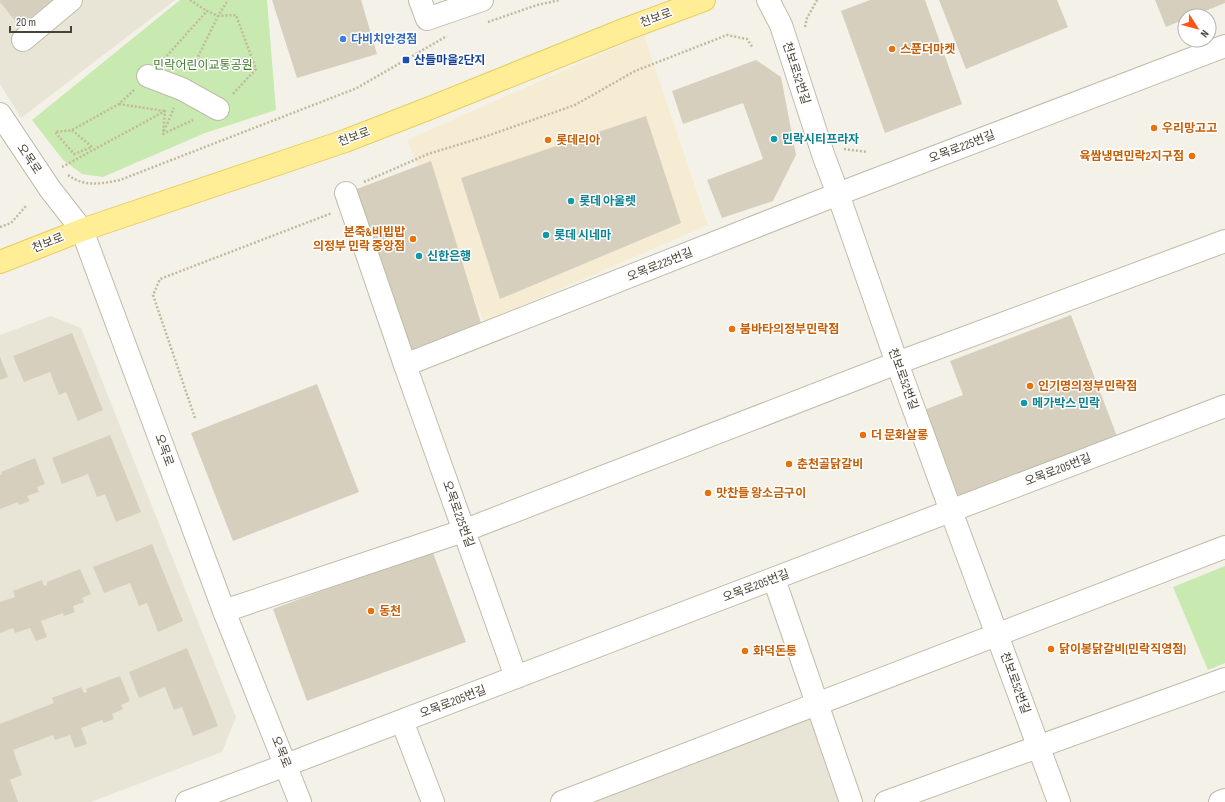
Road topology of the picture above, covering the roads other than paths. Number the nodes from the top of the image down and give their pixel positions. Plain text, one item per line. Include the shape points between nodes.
1 (70, 0) edge
2 (420, 0) edge
3 (482, 0) edge
4 (704, 0) edge
5 (768, 0) edge
6 (23, 40) dead end
7 (1225, 46) edge
8 (148, 76) dead end
9 (218, 109) dead end
10 (0, 114) edge
11 (346, 193) road end
12 (838, 194) junction
13 (82, 230) junction
14 (1225, 241) edge
15 (0, 262) edge
16 (897, 362) junction
17 (405, 365) junction
18 (1225, 406) edge
19 (951, 511) junction
20 (463, 531) junction
21 (1225, 547) edge
22 (774, 579) junction
23 (224, 611) junction
24 (997, 634) junction
25 (516, 678) junction
26 (1225, 679) edge
27 (818, 704) junction
28 (402, 721) junction
29 (1039, 746) junction
30 (286, 765) junction
31 (1225, 800) edge
32 (187, 802) edge
33 (300, 802) edge
34 (433, 802) edge
35 (562, 802) edge
36 (851, 802) edge
37 (886, 802) edge
38 (1059, 802) edge
39 (1220, 802) edge

1 - 6 street
2 - 3 street via 427,19
4 - 13 main road, 천보로 via 344,140
5 - 12 street, 천보로52번길 via 781,25
7 - 12 street, 오목로225번길
8 - 9 street via 182,89
10 - 13 street, 오목로 via 50,189
11 - 17 street
12 - 16 street, 천보로52번길
12 - 17 street, 오목로225번길
13 - 15 main road, 천보로
13 - 23 street, 오목로
14 - 16 street
16 - 19 street, 천보로52번길
16 - 20 street
17 - 20 street, 오목로225번길
18 - 19 street, 오목로205번길
19 - 22 street, 오목로205번길
19 - 24 street, 천보로52번길
20 - 23 street
20 - 25 street, 오목로225번길
21 - 24 street
22 - 25 street, 오목로205번길
22 - 27 street
23 - 30 street, 오목로
24 - 27 street
24 - 29 street, 천보로52번길
25 - 28 street, 오목로205번길
26 - 29 street
27 - 35 street
27 - 36 street
28 - 30 street, 오목로205번길
28 - 34 street
29 - 37 street
29 - 38 street, 천보로52번길
30 - 32 street, 오목로205번길
30 - 33 street, 오목로
31 - 39 street

